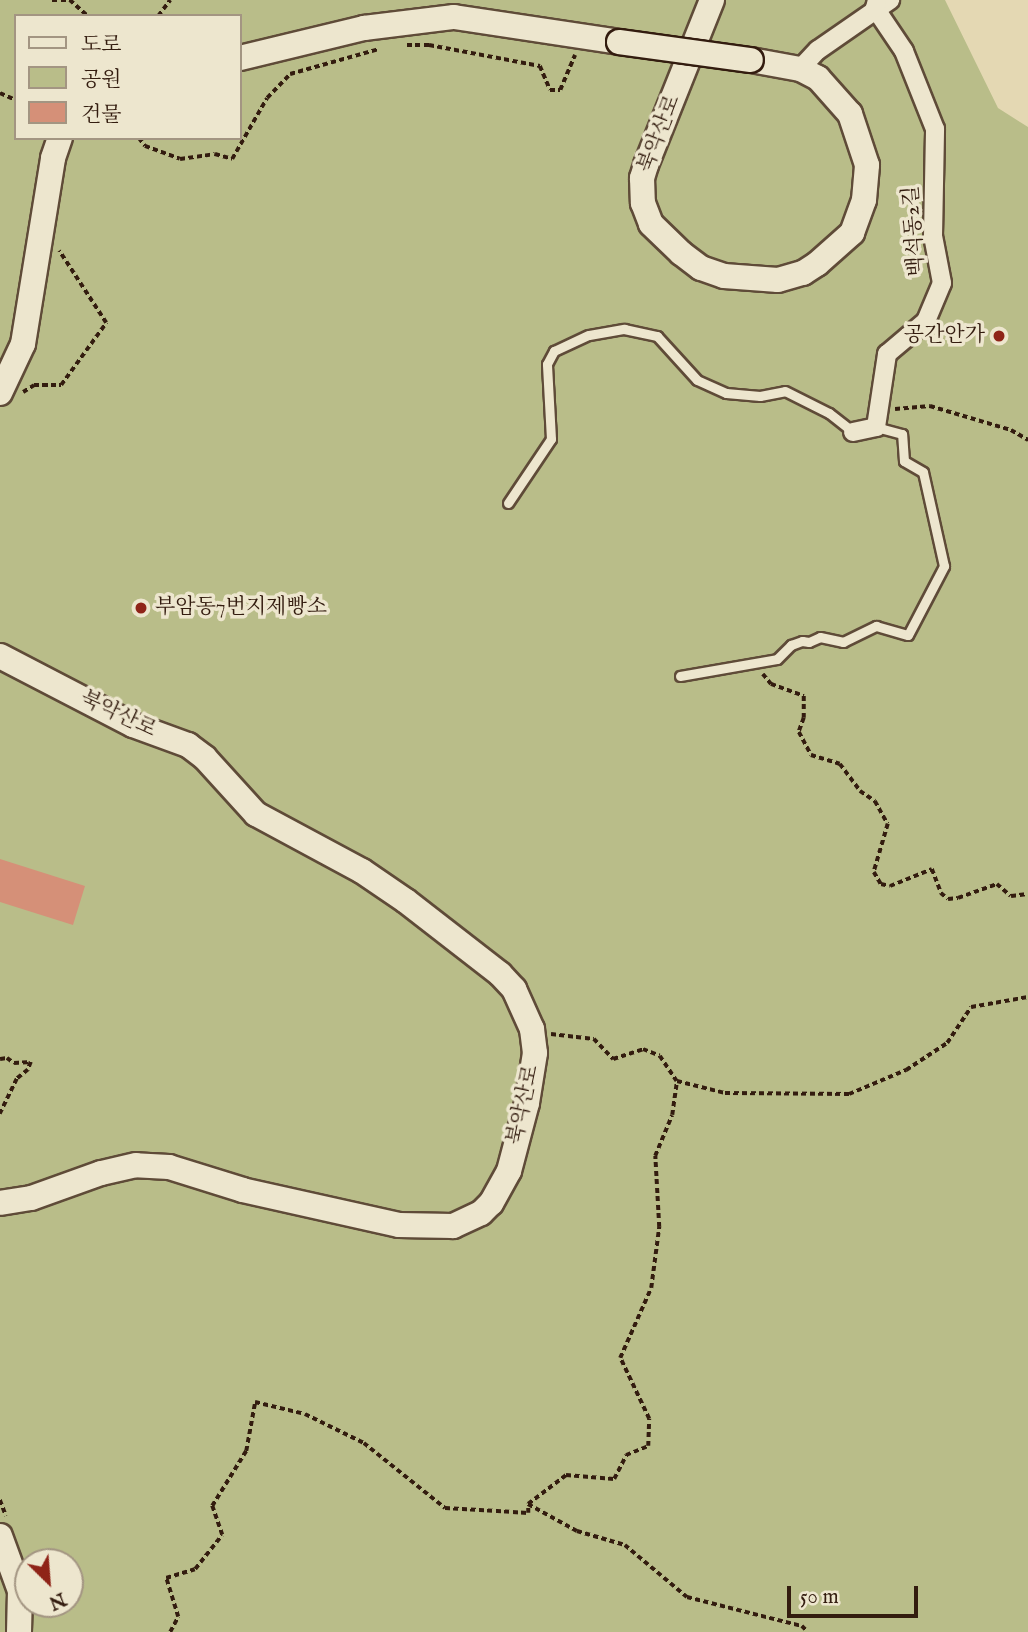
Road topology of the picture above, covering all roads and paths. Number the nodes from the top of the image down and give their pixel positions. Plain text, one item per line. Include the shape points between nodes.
1 (52, 0) edge
2 (712, 0) edge
3 (881, 3) edge
4 (86, 14) edge
5 (392, 45) dead end
6 (404, 45) dead end
7 (242, 58) edge
8 (800, 69) junction
9 (568, 72) dead end
10 (59, 140) edge
11 (140, 140) edge
12 (42, 225) junction
13 (6, 396) edge
14 (878, 418) junction
15 (853, 432) joint
16 (1028, 440) edge
17 (508, 503) dead end
18 (0, 656) edge
19 (757, 663) junction
20 (680, 676) dead end
21 (1028, 894) edge
22 (1028, 997) edge
23 (532, 1030) junction
24 (0, 1059) edge
25 (677, 1081) junction
26 (0, 1114) edge
27 (0, 1203) edge
28 (528, 1504) junction
29 (0, 1536) edge
30 (19, 1632) edge
31 (170, 1632) edge
32 (808, 1632) edge

1 - 4 path via 70,0
2 - 8 street, 북악산로 via 642,178 643,203 651,224 701,268 748,279 778,280 803,273 841,246 859,218 867,174 858,132 837,95
3 - 8 street
3 - 14 street, 백석동2길 via 935,129 933,236 942,283 926,321 887,354
5 - 11 path via 290,74 267,98 232,159 215,154 180,159
6 - 9 path via 429,45 540,66 550,89 560,90
7 - 8 street, 북악산로, bridge via 364,28 454,17
10 - 12 street
12 - 13 street via 23,344
12 - 13 path via 106,323 61,385 34,385
14 - 15 street
14 - 16 path via 930,407 1011,430
14 - 19 lane via 902,435 904,461 923,472 944,566 908,635 876,626 843,642 820,636 791,645 777,659
15 - 17 lane via 829,413 785,391 760,396 726,393 697,380 657,336 625,329 589,335 554,351 547,364 551,439
18 - 23 street, 북악산로 via 133,725 188,745 256,814 362,871 500,974 520,998
19 - 20 lane
19 - 21 path via 771,684 804,696 800,732 811,755 840,764 860,791 875,801 888,824 874,872 881,884 890,886 932,869 948,899 997,884 1011,896
22 - 25 path via 971,1007 947,1043 906,1070 849,1094 725,1093
23 - 25 path via 594,1039 612,1059 643,1049 660,1056
23 - 27 street, 북악산로 via 532,1079 509,1171 481,1213 453,1226 399,1225 243,1190 169,1167 101,1173 31,1198
24 - 26 path via 31,1062 16,1079
25 - 28 path via 672,1115 655,1156 659,1227 651,1288 620,1358 649,1419 648,1446 626,1455 614,1479 566,1475
28 - 31 path via 528,1513 445,1508 364,1443 306,1414 255,1402 246,1451 212,1506 222,1535 195,1569 166,1578 178,1617
28 - 32 path via 577,1531 625,1545 687,1597 802,1626
29 - 30 street via 20,1591

